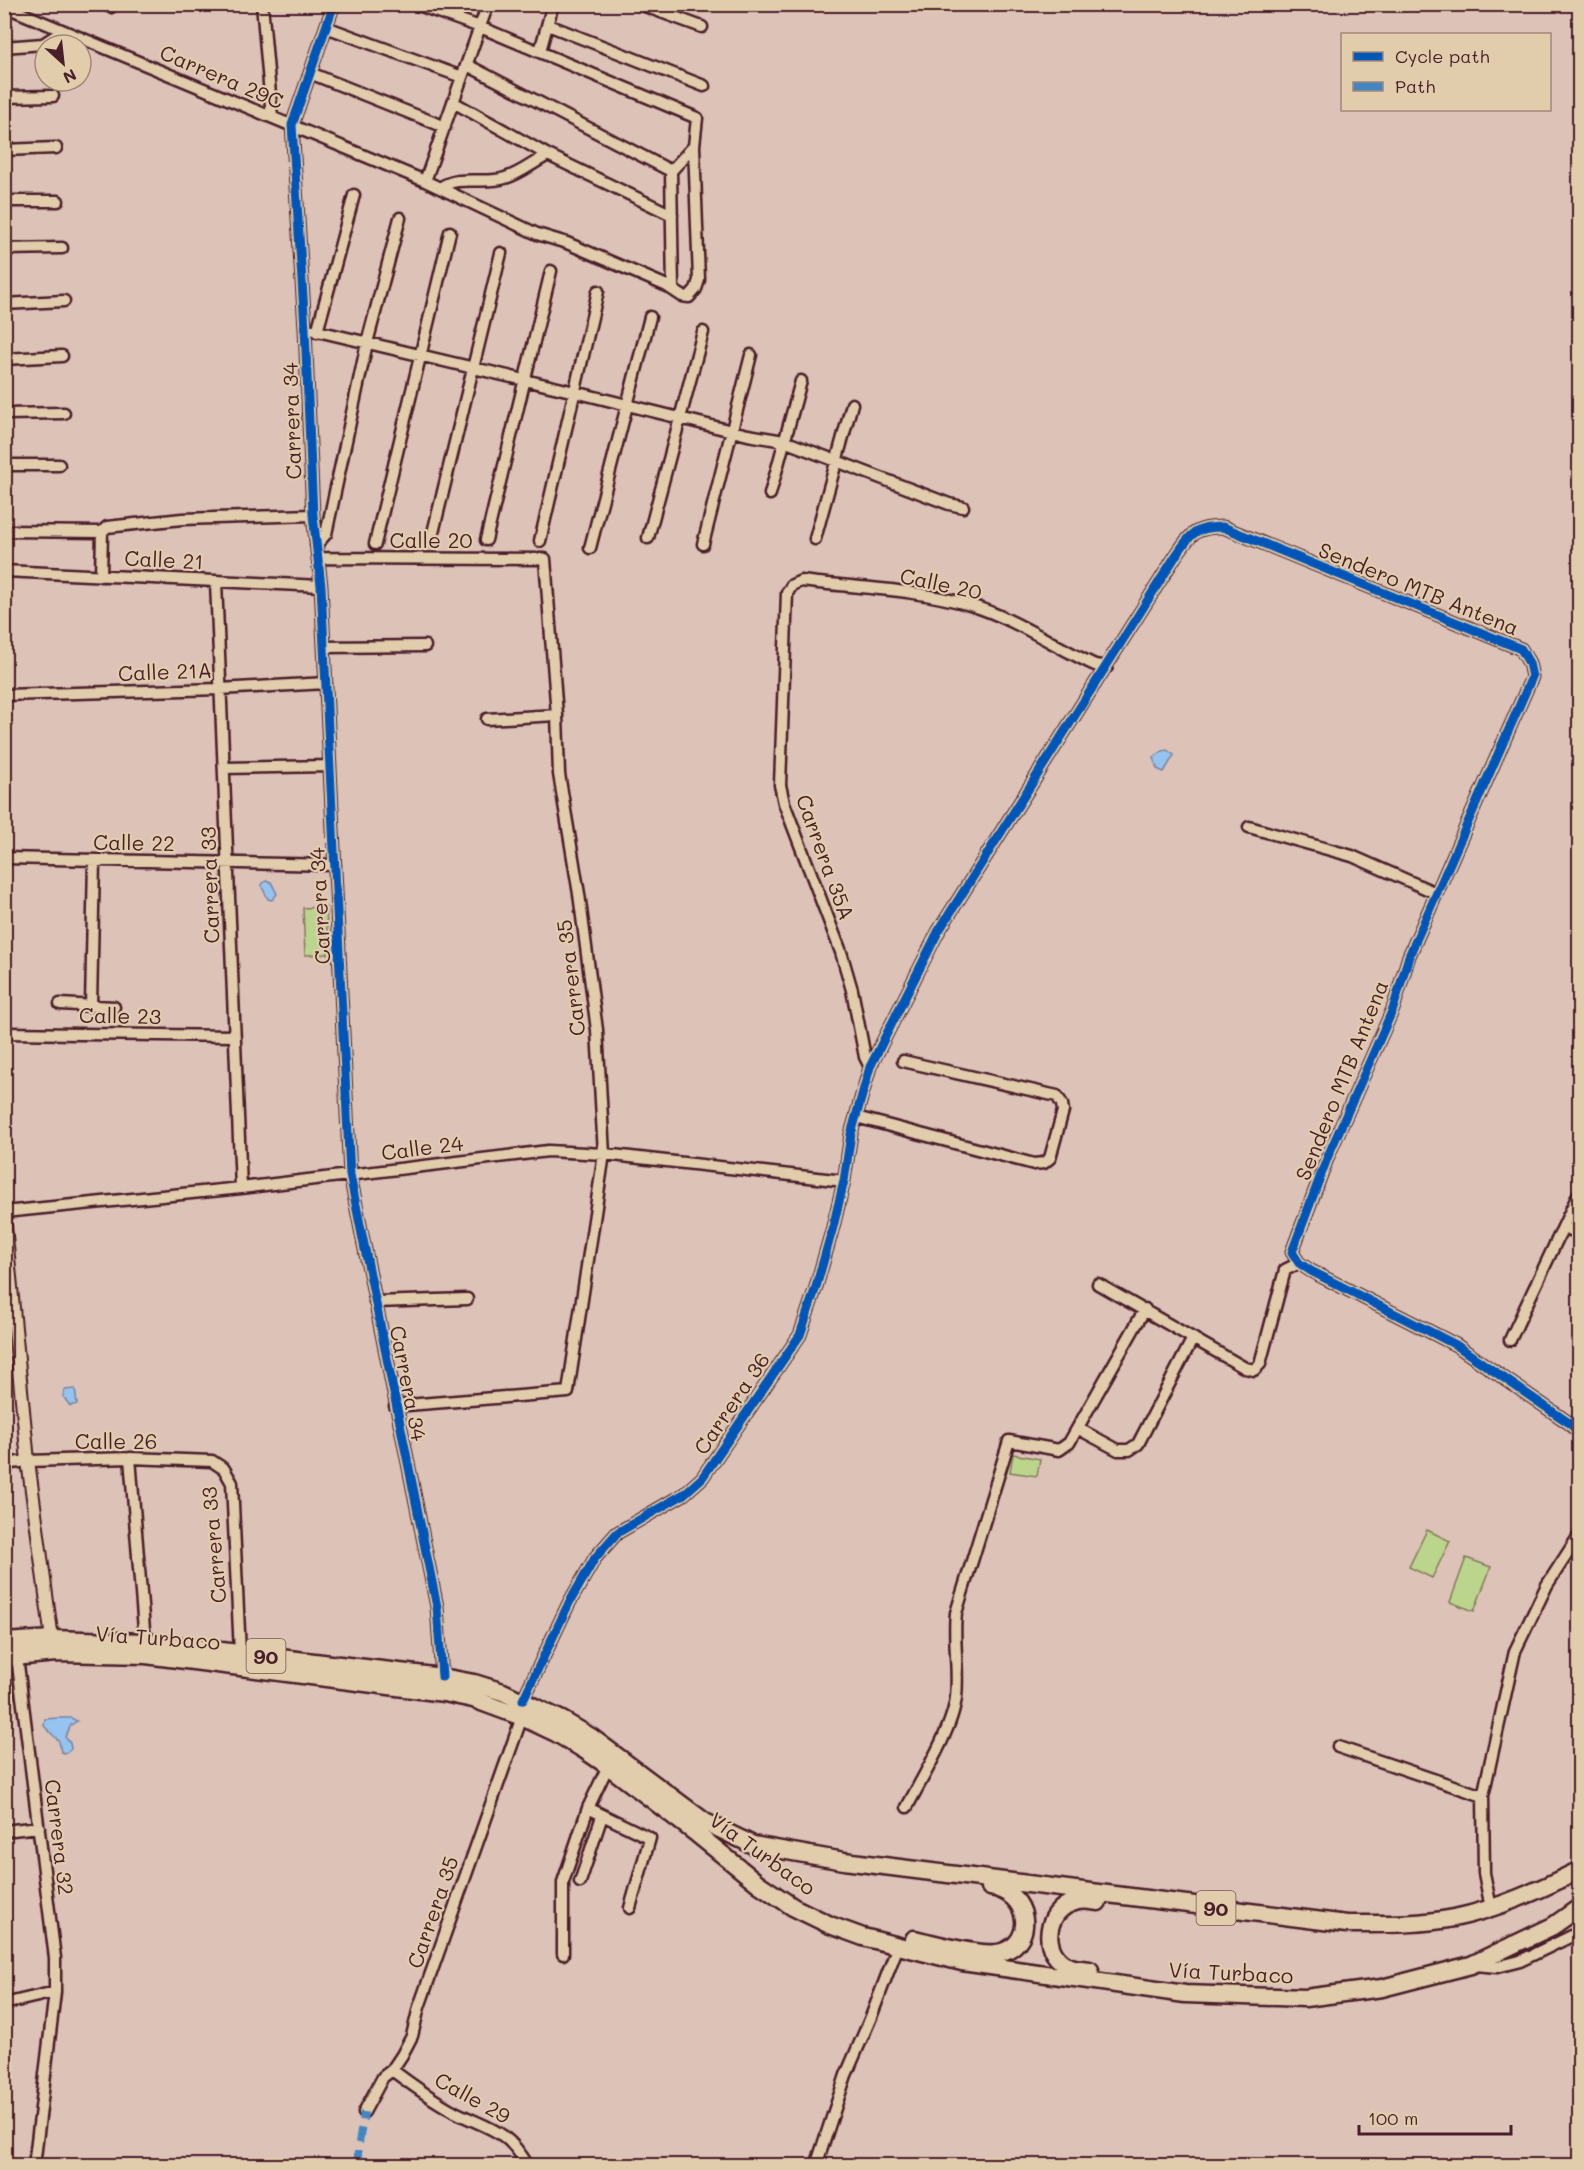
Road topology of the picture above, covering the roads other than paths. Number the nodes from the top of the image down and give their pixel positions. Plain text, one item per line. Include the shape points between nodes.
1 (262, 4) edge
2 (334, 4) edge
3 (414, 4) edge
4 (488, 4) edge
5 (554, 4) edge
6 (639, 4) edge
7 (4, 6) edge
8 (548, 25) junction
9 (326, 27) junction
10 (480, 27) junction
11 (702, 27) dead end
12 (63, 31) junction
13 (4, 47) edge
14 (540, 51) junction
15 (467, 65) junction
16 (310, 73) junction
17 (462, 77) junction
18 (704, 86) dead end
19 (53, 96) dead end
20 (4, 97) edge
21 (453, 102) junction
22 (272, 117) junction
23 (292, 125) junction
24 (444, 127) junction
25 (694, 146) junction
26 (56, 148) dead end
27 (4, 150) edge
28 (548, 155) junction
29 (671, 171) junction
30 (425, 181) junction
31 (440, 188) junction
32 (354, 195) dead end
33 (4, 201) edge
34 (58, 201) dead end
35 (672, 215) junction
36 (400, 218) dead end
37 (450, 232) dead end
38 (62, 248) dead end
39 (4, 249) edge
40 (501, 253) dead end
41 (551, 271) dead end
42 (673, 290) junction
43 (598, 291) dead end
44 (64, 301) dead end
45 (4, 303) edge
46 (650, 317) dead end
47 (305, 328) junction
48 (317, 332) junction
49 (703, 332) dead end
50 (367, 343) junction
51 (750, 355) dead end
52 (62, 356) dead end
53 (420, 356) junction
54 (4, 359) edge
55 (473, 368) junction
56 (525, 380) junction
57 (801, 381) dead end
58 (574, 392) junction
59 (852, 404) dead end
60 (627, 405) junction
61 (64, 413) dead end
62 (4, 414) edge
63 (680, 419) junction
64 (731, 431) junction
65 (784, 441) junction
66 (837, 460) junction
67 (4, 465) edge
68 (59, 465) dead end
69 (770, 494) dead end
70 (963, 507) dead end
71 (313, 515) junction
72 (4, 531) edge
73 (102, 532) junction
74 (648, 538) dead end
75 (815, 539) dead end
76 (486, 540) dead end
77 (432, 541) dead end
78 (540, 541) dead end
79 (375, 544) dead end
80 (703, 544) dead end
81 (316, 545) junction
82 (590, 548) dead end
83 (318, 558) junction
84 (545, 560) joint
85 (4, 571) edge
86 (101, 576) junction
87 (216, 582) junction
88 (792, 585) joint
89 (321, 586) junction
90 (424, 646) dead end
91 (324, 647) junction
92 (1107, 667) junction
93 (326, 683) junction
94 (220, 689) junction
95 (4, 695) edge
96 (557, 715) junction
97 (487, 719) dead end
98 (330, 766) junction
99 (224, 768) junction
100 (1249, 827) dead end
101 (4, 858) edge
102 (94, 861) junction
103 (228, 864) junction
104 (335, 865) junction
105 (1436, 893) junction
106 (60, 1004) dead end
107 (92, 1005) junction
108 (114, 1007) dead end
109 (4, 1033) edge
110 (235, 1036) junction
111 (903, 1060) dead end
112 (870, 1067) junction
113 (856, 1118) junction
114 (604, 1154) junction
115 (350, 1175) junction
116 (844, 1181) junction
117 (241, 1188) junction
118 (1580, 1191) edge
119 (4, 1214) edge
120 (1564, 1227) junction
121 (1580, 1234) edge
122 (1299, 1263) junction
123 (1098, 1284) dead end
124 (467, 1299) dead end
125 (375, 1302) junction
126 (1145, 1310) junction
127 (1193, 1338) junction
128 (1510, 1340) dead end
129 (395, 1406) junction
130 (1079, 1429) junction
131 (1580, 1433) edge
132 (130, 1458) junction
133 (28, 1461) junction
134 (4, 1464) edge
135 (224, 1470) joint
136 (1580, 1534) edge
137 (52, 1639) junction
138 (4, 1642) edge
139 (145, 1642) junction
140 (240, 1653) junction
141 (10, 1657) edge
142 (442, 1677) junction
143 (523, 1708) junction
144 (1338, 1747) dead end
145 (608, 1766) junction
146 (1483, 1796) junction
147 (907, 1807) dead end
148 (588, 1808) junction
149 (602, 1816) junction
150 (39, 1827) junction
151 (4, 1831) edge
152 (844, 1861) junction
153 (1580, 1870) edge
154 (580, 1882) dead end
155 (1185, 1905) junction
156 (630, 1908) dead end
157 (1491, 1908) junction
158 (1580, 1908) edge
159 (1580, 1932) edge
160 (863, 1937) junction
161 (898, 1946) junction
162 (563, 1954) dead end
163 (1471, 1965) junction
164 (55, 1992) junction
165 (1185, 1994) junction
166 (4, 2004) edge
167 (392, 2070) junction
168 (364, 2112) dead end
169 (34, 2165) edge
170 (28, 2166) edge
171 (528, 2166) edge
172 (816, 2166) edge

1 - 22 street
2 - 9 street
3 - 10 street
4 - 10 street
5 - 8 street
6 - 11 street
7 - 12 street, Carrera 29C
8 - 14 street
8 - 18 street
9 - 16 street
9 - 17 street
10 - 14 street
10 - 15 street
12 - 13 street via 43,44
12 - 22 street, Carrera 29C
14 - 25 street via 697,118
15 - 17 street
15 - 29 street
16 - 23 street
16 - 24 street
17 - 21 street
19 - 20 street
21 - 24 street
21 - 28 street
22 - 23 street, Carrera 29C
23 - 30 street, Carrera 29C
23 - 47 street, Carrera 34
24 - 30 street
25 - 29 street
25 - 42 street via 699,280 689,297
26 - 27 street
28 - 31 street via 508,178 456,180
28 - 35 street
29 - 35 street
30 - 31 street, Carrera 29C
31 - 42 street, Carrera 29C via 529,231 567,243
32 - 48 street
33 - 34 street
35 - 42 street
36 - 50 street
37 - 53 street
38 - 39 street
40 - 55 street
41 - 56 street
43 - 58 street
44 - 45 street
46 - 60 street
47 - 48 street
47 - 71 street, Carrera 34
48 - 50 street
49 - 63 street
50 - 53 street
50 - 81 street via 326,534
51 - 64 street
52 - 54 street
53 - 55 street
53 - 79 street
55 - 56 street
55 - 77 street
56 - 58 street
56 - 76 street
57 - 65 street
58 - 60 street
58 - 78 street
59 - 66 street
60 - 63 street
60 - 82 street
61 - 62 street
63 - 64 street
63 - 74 street
64 - 65 street
64 - 80 street
65 - 66 street
65 - 69 street
66 - 70 street
66 - 75 street
67 - 68 street
71 - 73 street via 182,519 107,527
71 - 81 street, Carrera 34
72 - 73 street
73 - 86 street
81 - 83 street, Carrera 34
83 - 84 street, Calle 20
83 - 89 street, Carrera 34
84 - 96 street, Carrera 35
85 - 86 street, Calle 21
86 - 87 street, Calle 21
87 - 89 street, Calle 21
87 - 94 street, Carrera 33
88 - 92 street, Calle 20 via 801,581 971,605 1095,665
88 - 112 street, Carrera 35A via 788,592 780,785 783,803 841,952
89 - 91 street, Carrera 34
90 - 91 street
91 - 93 street, Carrera 34
92 - 105 street, Sendero MTB Antena via 1191,533 1205,527 1223,527 1521,649 1532,677
92 - 112 street, Sendero MTB Antena via 938,932
93 - 94 street, Calle 21A
93 - 98 street, Carrera 34
94 - 95 street, Calle 21A
94 - 99 street, Carrera 33
96 - 97 street
96 - 114 street, Carrera 35 via 559,774 597,1030
98 - 99 street
98 - 104 street, Carrera 34
99 - 103 street, Carrera 33
100 - 105 street via 1352,856
101 - 102 street, Calle 22
102 - 103 street, Calle 22
102 - 107 street
103 - 104 street, Calle 22
103 - 110 street, Carrera 33
104 - 115 street, Carrera 34
105 - 122 street, Sendero MTB Antena via 1409,956 1393,1010 1299,1229 1292,1252
106 - 107 street
107 - 108 street
109 - 110 street, Calle 23
110 - 117 street, Carrera 33
111 - 113 street via 1057,1096 1063,1111 1050,1158 1035,1164
112 - 113 street, Carrera 36
113 - 116 street, Carrera 36
114 - 115 street, Calle 24 via 548,1151
114 - 116 street, Calle 24
114 - 129 street, Carrera 35 via 568,1392
115 - 117 street, Calle 24
115 - 125 street, Carrera 34
116 - 143 street, Carrera 36 via 800,1335 702,1478 684,1494 617,1533 595,1558 569,1603
117 - 119 street, Calle 24
118 - 120 street
119 - 133 street
120 - 121 street
120 - 128 street
122 - 127 street via 1285,1270 1260,1364 1254,1370
122 - 131 street via 1456,1345
123 - 126 street
124 - 125 street
125 - 129 street, Carrera 34
126 - 127 street
126 - 130 street
127 - 130 street via 1138,1444 1129,1450 1118,1450
129 - 142 street, Carrera 34 via 437,1607
130 - 147 street via 1059,1450 1009,1441 956,1613 953,1715
132 - 133 street, Calle 26
132 - 135 street, Calle 26 via 212,1461
132 - 139 street
133 - 134 street, Calle 26
133 - 137 street
135 - 140 street, Carrera 33 via 232,1483
136 - 146 street via 1547,1585 1515,1651
137 - 138 highway, Vía Turbaco / 90
137 - 139 highway, Vía Turbaco / 90
139 - 140 highway, Vía Turbaco / 90
140 - 142 highway, Vía Turbaco / 90
141 - 143 highway, Vía Turbaco / 90 via 56,1653 158,1656 444,1693
141 - 150 street, Carrera 32
142 - 143 highway, Vía Turbaco / 90 via 474,1683
143 - 145 highway, Vía Turbaco / 90
143 - 152 highway, Vía Turbaco / 90 via 562,1720 591,1737 705,1822 731,1835 753,1845
143 - 167 street, Carrera 35 via 412,2036
144 - 146 street
145 - 148 street
145 - 160 highway, Vía Turbaco / 90 via 759,1884 830,1925
146 - 157 street via 1484,1873
148 - 149 street
148 - 162 street via 563,1882
149 - 154 street
149 - 156 street via 650,1838
150 - 151 street
150 - 164 street, Carrera 32 via 55,1958
152 - 155 highway, Vía Turbaco / 90
152 - 160 highway via 858,1873 1006,1891 1022,1909 1024,1923 1021,1936 1011,1947 989,1954 888,1935
153 - 157 highway, Vía Turbaco / 90
155 - 157 highway, Vía Turbaco / 90 via 1347,1924 1405,1924
155 - 165 highway via 1174,1914 1075,1901 1063,1907 1049,1927 1052,1950 1071,1967 1167,1982
158 - 163 highway, Vía Turbaco / 90 via 1553,1926
159 - 163 street via 1520,1961 1497,1967
160 - 161 highway, Vía Turbaco / 90
161 - 165 highway, Vía Turbaco / 90 via 962,1962
161 - 172 street via 846,2075
163 - 165 highway, Vía Turbaco / 90 via 1382,1988 1305,1998
164 - 166 street
164 - 169 street, Carrera 32
167 - 168 street, Carrera 35 via 383,2077
167 - 171 street, Calle 29 via 453,2111 507,2137
169 - 170 street

